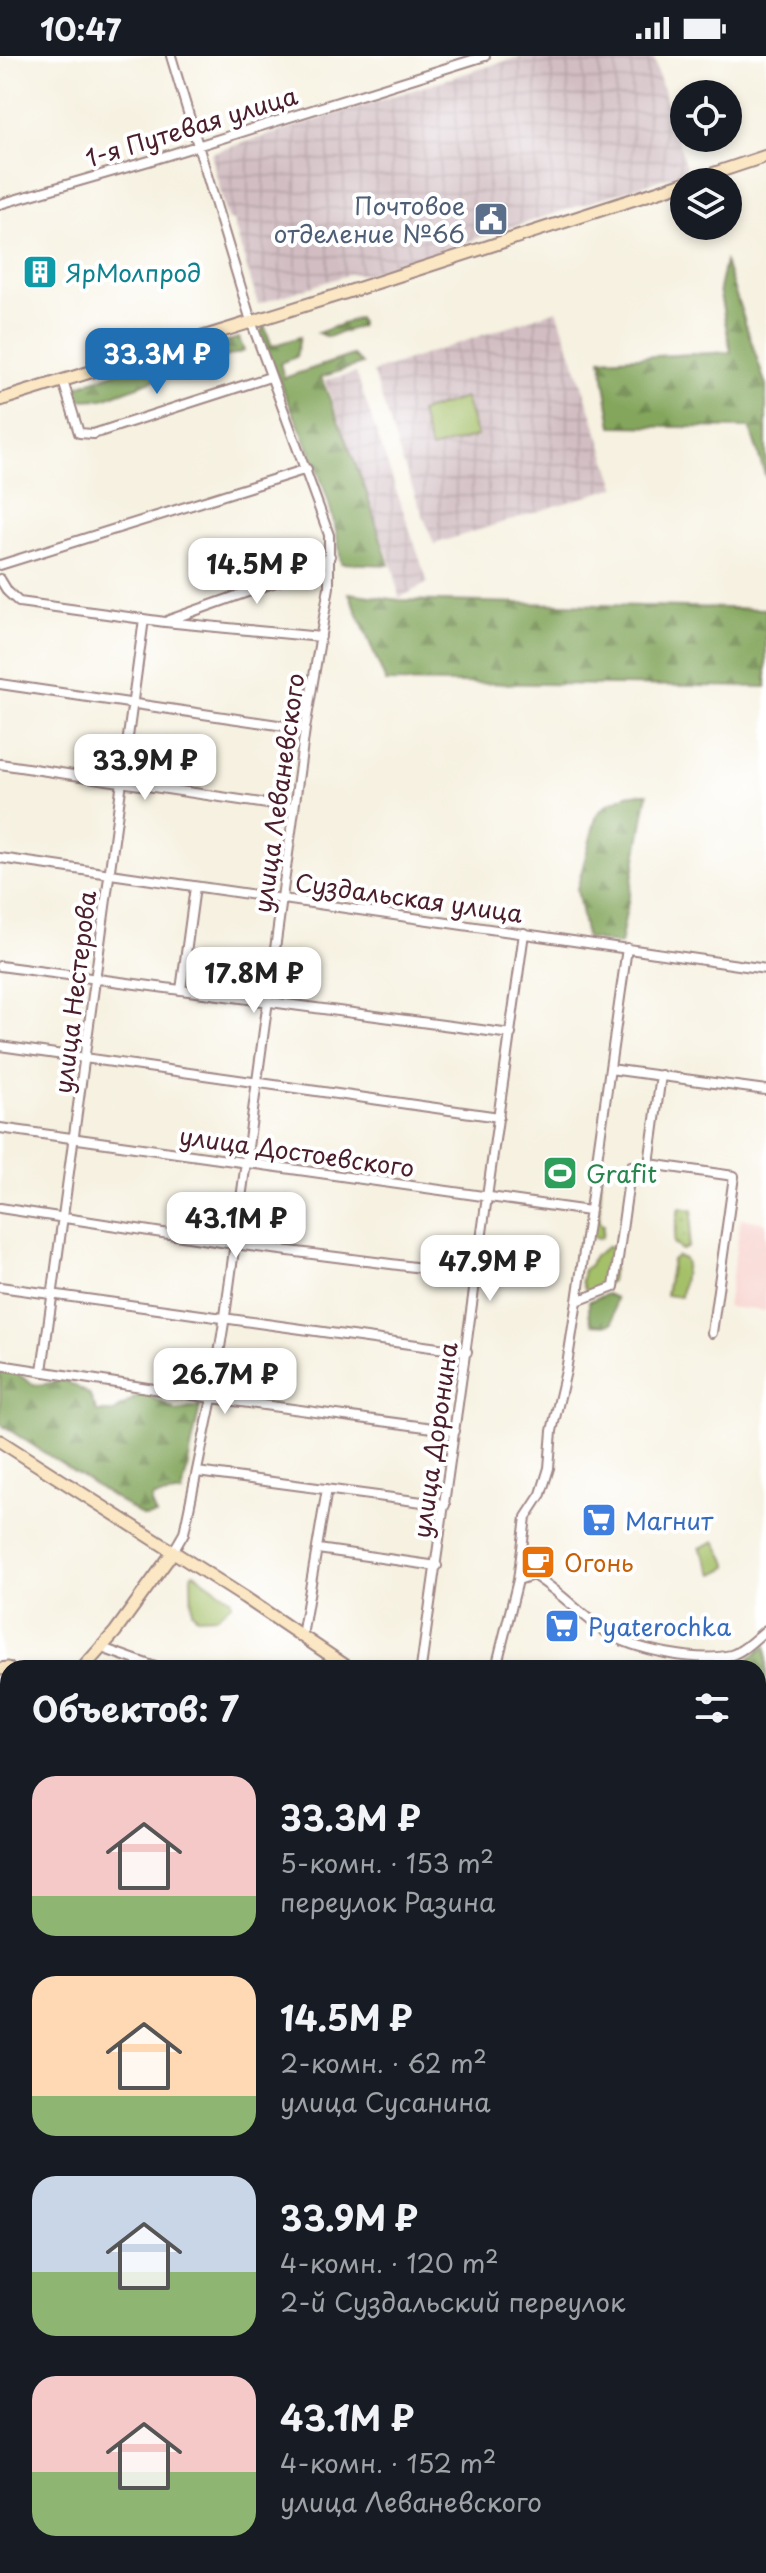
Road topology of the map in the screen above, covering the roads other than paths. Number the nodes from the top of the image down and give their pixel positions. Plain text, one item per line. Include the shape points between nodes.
1 (171, 56) edge
2 (485, 56) edge
3 (198, 145) junction
4 (766, 156) edge
5 (730, 168) edge
6 (670, 188) edge
7 (0, 204) edge
8 (251, 321) junction
9 (270, 377) junction
10 (63, 381) junction
11 (0, 400) edge
12 (307, 469) junction
13 (330, 556) junction
14 (0, 565) edge
15 (0, 579) edge
16 (144, 619) junction
17 (165, 622) junction
18 (321, 637) junction
19 (0, 684) edge
20 (133, 703) junction
21 (305, 729) junction
22 (0, 764) edge
23 (122, 782) junction
24 (294, 808) junction
25 (0, 858) edge
26 (109, 874) junction
27 (195, 887) junction
28 (283, 900) junction
29 (524, 933) junction
30 (627, 948) junction
31 (0, 966) edge
32 (766, 969) edge
33 (97, 979) junction
34 (181, 990) junction
35 (268, 1001) junction
36 (511, 1034) junction
37 (0, 1046) edge
38 (86, 1059) junction
39 (610, 1069) junction
40 (661, 1075) junction
41 (257, 1081) junction
42 (766, 1090) edge
43 (499, 1117) junction
44 (0, 1128) edge
45 (75, 1140) junction
46 (245, 1164) junction
47 (649, 1164) junction
48 (487, 1198) junction
49 (0, 1208) edge
50 (589, 1211) junction
51 (64, 1218) junction
52 (234, 1244) junction
53 (477, 1275) junction
54 (0, 1287) edge
55 (53, 1294) junction
56 (577, 1301) junction
57 (225, 1316) junction
58 (712, 1333) dead end
59 (467, 1352) junction
60 (0, 1365) edge
61 (42, 1371) junction
62 (212, 1398) junction
63 (455, 1431) junction
64 (0, 1441) edge
65 (197, 1472) junction
66 (327, 1489) junction
67 (445, 1505) junction
68 (318, 1549) junction
69 (173, 1552) junction
70 (437, 1566) junction
71 (518, 1580) junction
72 (766, 1630) edge
73 (302, 1636) junction
74 (102, 1648) junction
75 (91, 1660) edge
76 (136, 1660) edge
77 (337, 1660) edge
78 (422, 1660) edge
79 (498, 1660) edge
80 (0, 2063) edge
81 (0, 2076) edge

1 - 3 street, улица Леваневского
2 - 3 street, 1-я Путевая улица
3 - 7 street, 1-я Путевая улица
3 - 8 street, улица Леваневского
4 - 5 street
6 - 8 street
8 - 9 street, улица Леваневского
8 - 10 street
9 - 10 street via 93,434 79,433
9 - 12 street, улица Леваневского
10 - 11 street
12 - 13 street, улица Леваневского via 329,535
12 - 14 street
13 - 17 street via 315,568
13 - 18 street, улица Леваневского
15 - 16 street via 19,602
16 - 17 street
16 - 20 street, улица Нестерова
17 - 18 street
18 - 21 street, улица Леваневского
19 - 20 street
20 - 21 street
20 - 23 street, улица Нестерова
21 - 24 street, улица Леваневского
22 - 23 street
23 - 24 street
23 - 26 street, улица Нестерова
24 - 28 street, улица Леваневского
25 - 26 street, Суздальская улица
26 - 27 street, Суздальская улица
26 - 33 street, улица Нестерова
27 - 28 street, Суздальская улица
27 - 34 street
28 - 29 street, Суздальская улица
28 - 35 street, улица Леваневского
29 - 30 street, Суздальская улица
29 - 36 street, улица Доронина
30 - 32 street, Суздальская улица
30 - 39 street
31 - 33 street
33 - 34 street
33 - 38 street, улица Нестерова
34 - 35 street
35 - 36 street
35 - 41 street, улица Леваневского
36 - 43 street, улица Доронина
37 - 38 street
38 - 41 street
38 - 45 street, улица Нестерова
39 - 40 street
39 - 50 street
40 - 42 street
40 - 47 street
41 - 43 street
41 - 46 street, улица Леваневского
43 - 48 street, улица Доронина
44 - 45 street, улица Достоевского
45 - 46 street, улица Достоевского
45 - 51 street, улица Нестерова
46 - 48 street, улица Достоевского
46 - 52 street, улица Леваневского
47 - 56 street via 631,1166 614,1287
47 - 58 street via 734,1176
48 - 50 street, улица Достоевского
48 - 53 street, улица Доронина
49 - 51 street
50 - 56 street
51 - 52 street
51 - 55 street, улица Нестерова
52 - 53 street
52 - 57 street, улица Леваневского
53 - 59 street, улица Доронина
54 - 55 street
55 - 57 street
55 - 61 street, улица Нестерова
56 - 71 street via 549,1468 526,1517
57 - 59 street
57 - 62 street, улица Леваневского
59 - 63 street, улица Доронина
60 - 61 street
61 - 62 street
62 - 63 street
62 - 65 street, улица Леваневского
63 - 67 street, улица Доронина
64 - 69 street
65 - 66 street
65 - 69 street, улица Леваневского via 184,1533
66 - 67 street
66 - 68 street
67 - 70 street, улица Доронина
68 - 70 street
68 - 73 street
69 - 73 street
69 - 74 street
70 - 78 street, улица Доронина
71 - 72 street via 533,1575 606,1633 662,1653 734,1654
71 - 79 street
73 - 77 street
74 - 75 street
74 - 76 street
80 - 81 street

